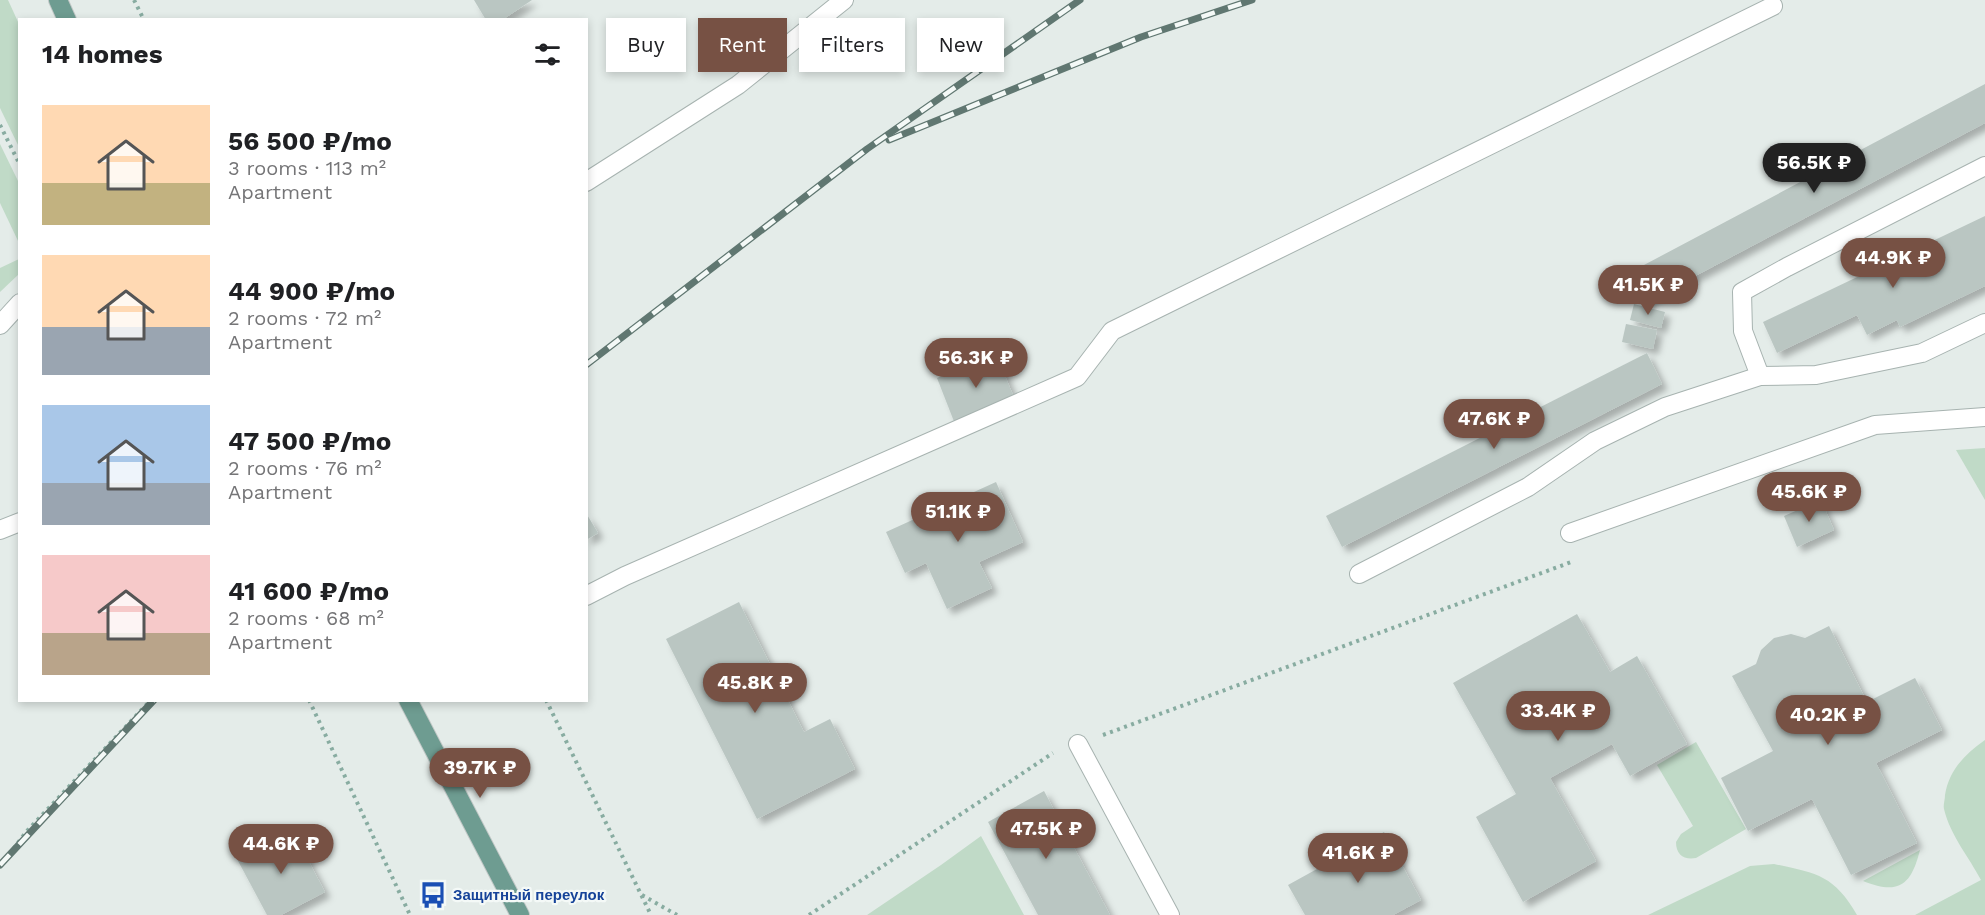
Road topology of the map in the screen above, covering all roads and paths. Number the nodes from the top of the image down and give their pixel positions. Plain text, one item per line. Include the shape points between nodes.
1 (58, 0) edge
2 (134, 0) edge
3 (844, 0) edge
4 (1773, 6) dead end
5 (66, 18) edge
6 (143, 18) edge
7 (0, 125) edge
8 (18, 161) edge
9 (1985, 166) edge
10 (588, 181) edge
11 (18, 305) edge
12 (1985, 323) edge
13 (0, 325) edge
14 (1760, 376) junction
15 (1985, 417) edge
16 (18, 523) edge
17 (0, 530) edge
18 (1570, 533) dead end
19 (1584, 558) dead end
20 (1359, 574) dead end
21 (588, 595) edge
22 (149, 702) edge
23 (310, 702) edge
24 (409, 702) edge
25 (547, 702) edge
26 (1078, 744) junction
27 (0, 867) edge
28 (642, 895) junction
29 (410, 915) edge
30 (520, 915) edge
31 (651, 915) edge
32 (677, 915) edge
33 (809, 915) edge
34 (1170, 915) edge

1 - 5 main road
2 - 6 path
3 - 10 lane via 738,85
4 - 21 lane via 1112,331 1077,377
7 - 8 path
9 - 14 lane via 1743,292 1743,331
11 - 13 lane
12 - 14 lane via 1922,354 1816,375
14 - 20 lane via 1665,407 1594,441 1528,486
15 - 18 lane via 1875,425
16 - 17 lane
19 - 26 path
22 - 27 path via 26,832
23 - 29 path
24 - 30 main road
25 - 28 path
26 - 33 path via 1052,753
26 - 34 lane
28 - 31 path
28 - 32 path

